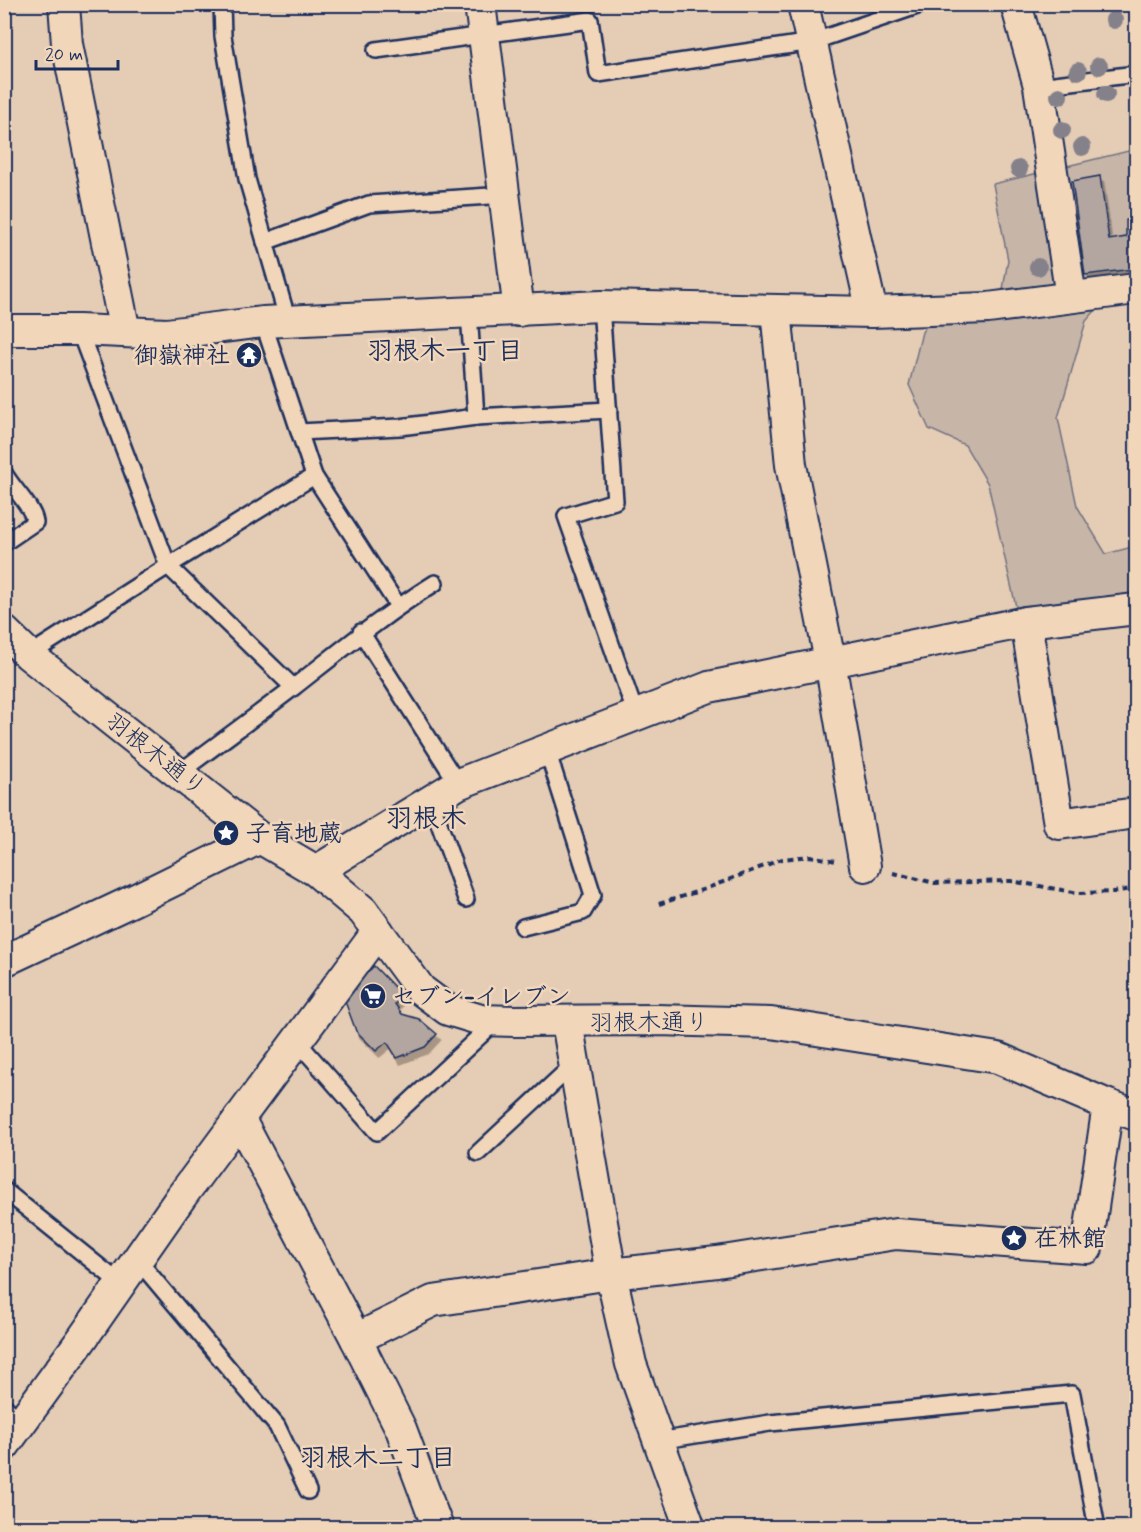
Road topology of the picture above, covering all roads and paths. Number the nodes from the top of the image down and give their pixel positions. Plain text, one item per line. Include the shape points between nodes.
1 (64, 4) edge
2 (222, 4) edge
3 (480, 4) edge
4 (803, 4) edge
5 (923, 4) edge
6 (1016, 4) edge
7 (484, 36) junction
8 (812, 42) junction
9 (376, 50) dead end
10 (1137, 74) edge
11 (1039, 86) junction
12 (505, 195) junction
13 (265, 242) junction
14 (1137, 289) edge
15 (1071, 297) junction
16 (601, 306) junction
17 (776, 310) junction
18 (519, 311) junction
19 (469, 312) junction
20 (872, 312) junction
21 (276, 321) junction
22 (4, 330) edge
23 (79, 330) junction
24 (124, 332) junction
25 (609, 410) junction
26 (476, 417) junction
27 (299, 432) junction
28 (4, 473) edge
29 (314, 476) junction
30 (4, 543) edge
31 (168, 566) junction
32 (435, 583) dead end
33 (398, 606) junction
34 (1137, 609) edge
35 (1026, 622) junction
36 (4, 631) edge
37 (362, 632) junction
38 (29, 655) junction
39 (830, 660) junction
40 (293, 687) junction
41 (636, 715) junction
42 (547, 750) junction
43 (180, 772) junction
44 (458, 784) junction
45 (431, 801) junction
46 (1137, 813) edge
47 (260, 838) junction
48 (865, 866) junction
49 (316, 872) junction
50 (1137, 888) edge
51 (466, 899) dead end
52 (659, 904) dead end
53 (523, 927) dead end
54 (378, 931) junction
55 (4, 961) edge
56 (497, 1020) junction
57 (567, 1022) junction
58 (296, 1040) junction
59 (574, 1064) junction
60 (1108, 1105) junction
61 (1137, 1115) edge
62 (239, 1118) junction
63 (478, 1154) dead end
64 (4, 1190) edge
65 (137, 1259) junction
66 (611, 1274) junction
67 (121, 1284) junction
68 (356, 1339) junction
69 (10, 1424) edge
70 (658, 1441) junction
71 (308, 1491) dead end
72 (438, 1527) edge
73 (690, 1527) edge
74 (1097, 1527) edge

1 - 24 street via 67,44
2 - 13 lane via 223,36 247,179
3 - 7 street
4 - 8 street
5 - 8 lane
6 - 11 street
7 - 8 lane via 590,20 598,74
7 - 9 lane
7 - 12 street
8 - 20 street
10 - 11 lane
11 - 15 street
12 - 13 lane via 369,204
12 - 18 street
13 - 21 lane
14 - 15 street
15 - 20 street via 988,308
16 - 17 street
16 - 18 street
16 - 25 lane
17 - 20 street
17 - 39 street via 791,465
18 - 19 street
19 - 21 street
19 - 26 lane
21 - 24 street via 167,334
21 - 27 lane
22 - 23 street
23 - 24 street
23 - 31 lane
25 - 26 lane
25 - 41 lane via 615,501 566,516
26 - 27 lane via 400,427
27 - 29 lane
28 - 30 lane via 35,522
29 - 31 lane
29 - 33 lane
31 - 38 lane
31 - 40 lane
32 - 33 lane
33 - 37 lane
34 - 35 street
35 - 39 street
35 - 46 street via 1059,824
36 - 38 street, 羽根木通り
37 - 40 lane
37 - 44 lane
38 - 43 street, 羽根木通り
39 - 41 street via 709,687
39 - 48 street
40 - 43 lane
41 - 42 street
42 - 44 street
42 - 53 lane via 593,895 583,912
43 - 47 street, 羽根木通り
44 - 45 street
45 - 49 street
45 - 51 lane
47 - 49 street, 羽根木通り
47 - 55 street
48 - 50 path via 934,883 1011,881 1079,893
48 - 52 path via 810,856 782,859
49 - 54 street, 羽根木通り via 363,911
54 - 56 street, 羽根木通り via 421,990 448,1010
54 - 58 street
56 - 57 street, 羽根木通り
56 - 58 lane via 377,1132
57 - 59 street
57 - 60 street, 羽根木通り via 771,1023 998,1058
58 - 62 street
59 - 63 lane
59 - 66 street
60 - 61 street, 羽根木通り
60 - 66 street via 1087,1248 896,1234
62 - 65 street
62 - 68 street
64 - 67 lane
65 - 67 street
65 - 71 lane via 277,1426
66 - 68 street via 433,1301
66 - 70 street via 631,1364
67 - 69 street
68 - 72 street via 401,1429
70 - 73 street
70 - 74 lane via 770,1423 1072,1394

